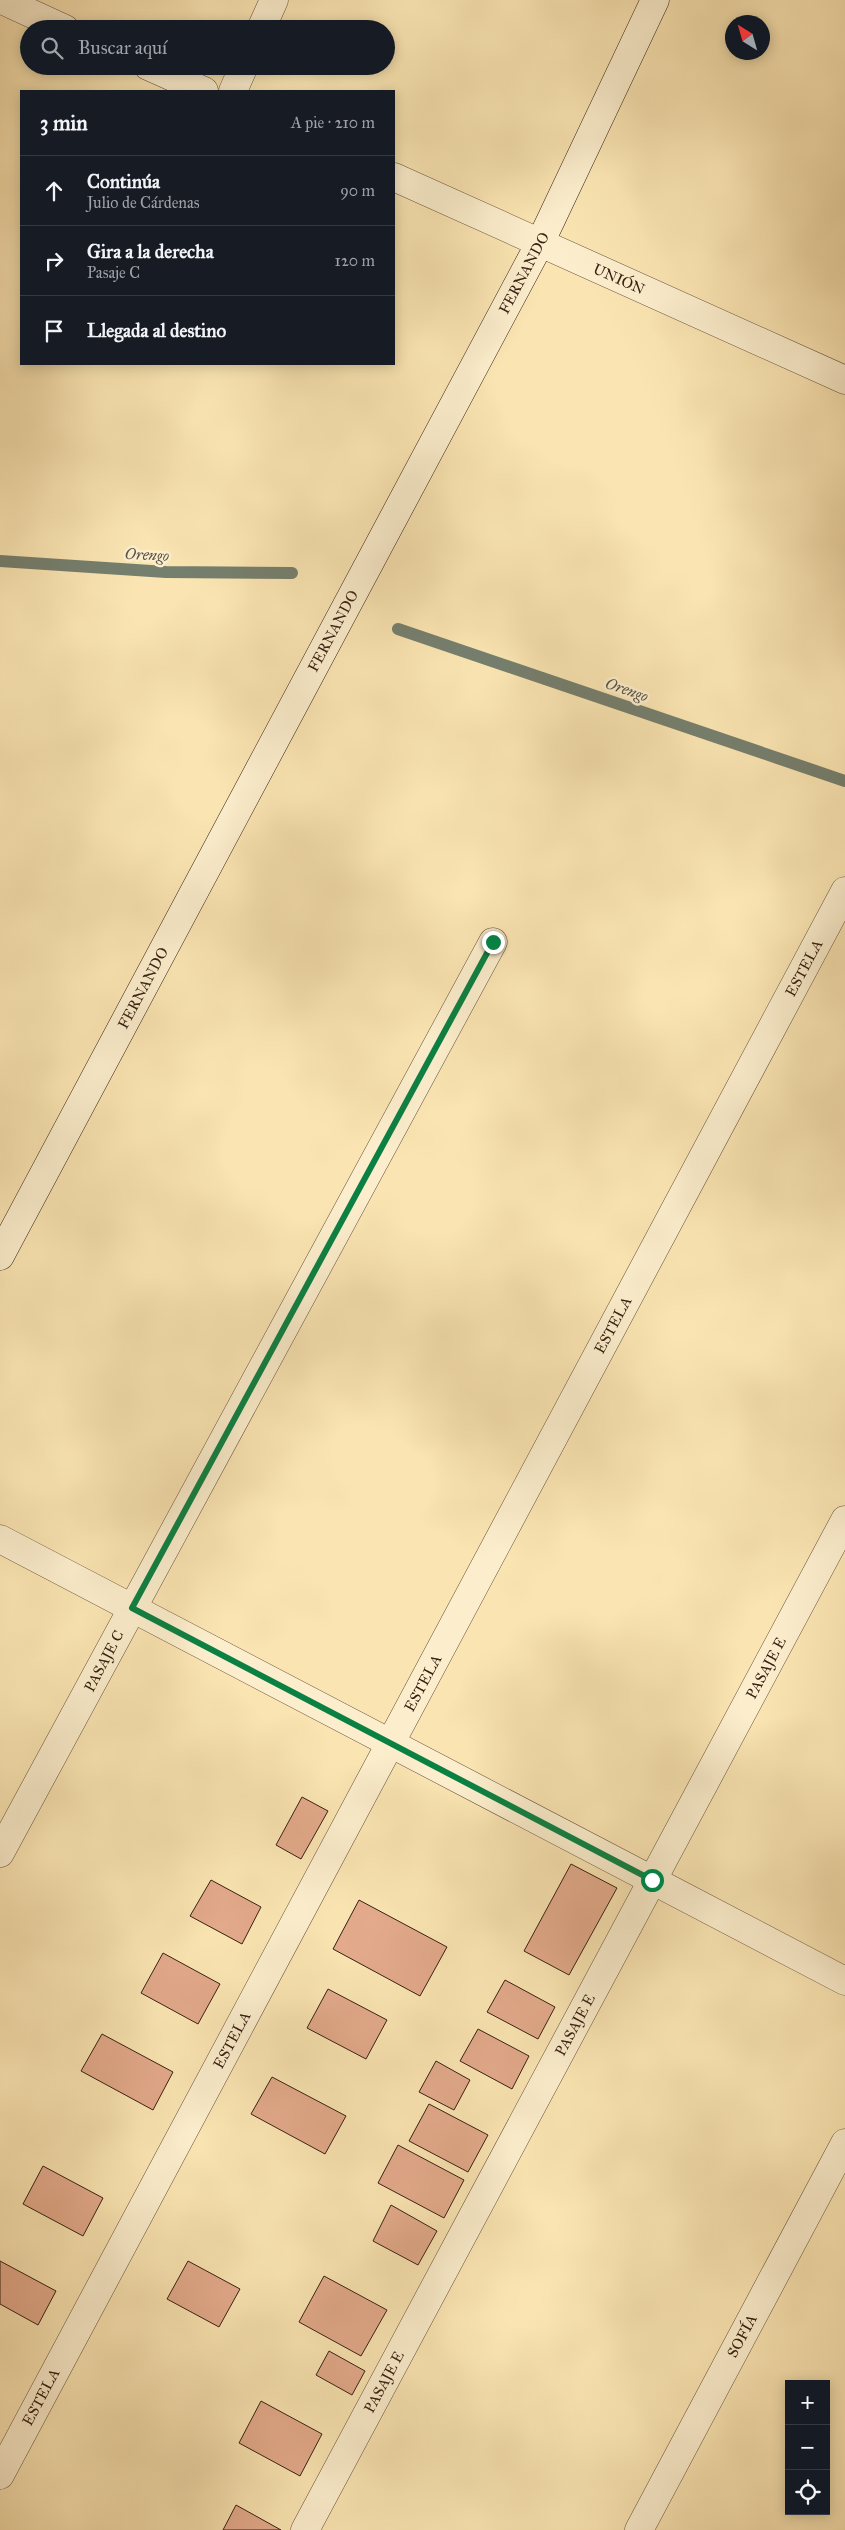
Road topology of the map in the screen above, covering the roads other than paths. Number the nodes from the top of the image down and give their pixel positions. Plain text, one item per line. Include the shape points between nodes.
1 (2, 0) edge
2 (274, 0) edge
3 (654, 0) edge
4 (45, 20) edge
5 (265, 20) edge
6 (168, 75) edge
7 (240, 75) edge
8 (202, 90) edge
9 (233, 90) edge
10 (395, 177) edge
11 (540, 243) junction
12 (845, 380) edge
13 (845, 890) edge
14 (493, 942) dead end
15 (0, 1256) edge
16 (845, 1520) edge
17 (0, 1539) edge
18 (132, 1608) junction
19 (390, 1743) junction
20 (0, 1853) edge
21 (652, 1880) junction
22 (845, 1980) edge
23 (845, 2143) edge
24 (0, 2475) edge
25 (305, 2530) edge
26 (639, 2530) edge

1 - 4 street
2 - 5 street
3 - 11 street, FERNANDO
6 - 8 street
7 - 9 street
10 - 11 street, UNIÓN
11 - 12 street, UNIÓN
11 - 15 street, FERNANDO
13 - 19 street, ESTELA
14 - 18 street, PASAJE C
16 - 21 street, PASAJE E
17 - 18 street
18 - 19 street
18 - 20 street, PASAJE C
19 - 21 street
19 - 24 street, ESTELA
21 - 22 street
21 - 25 street, PASAJE E
23 - 26 street, SOFÍA

